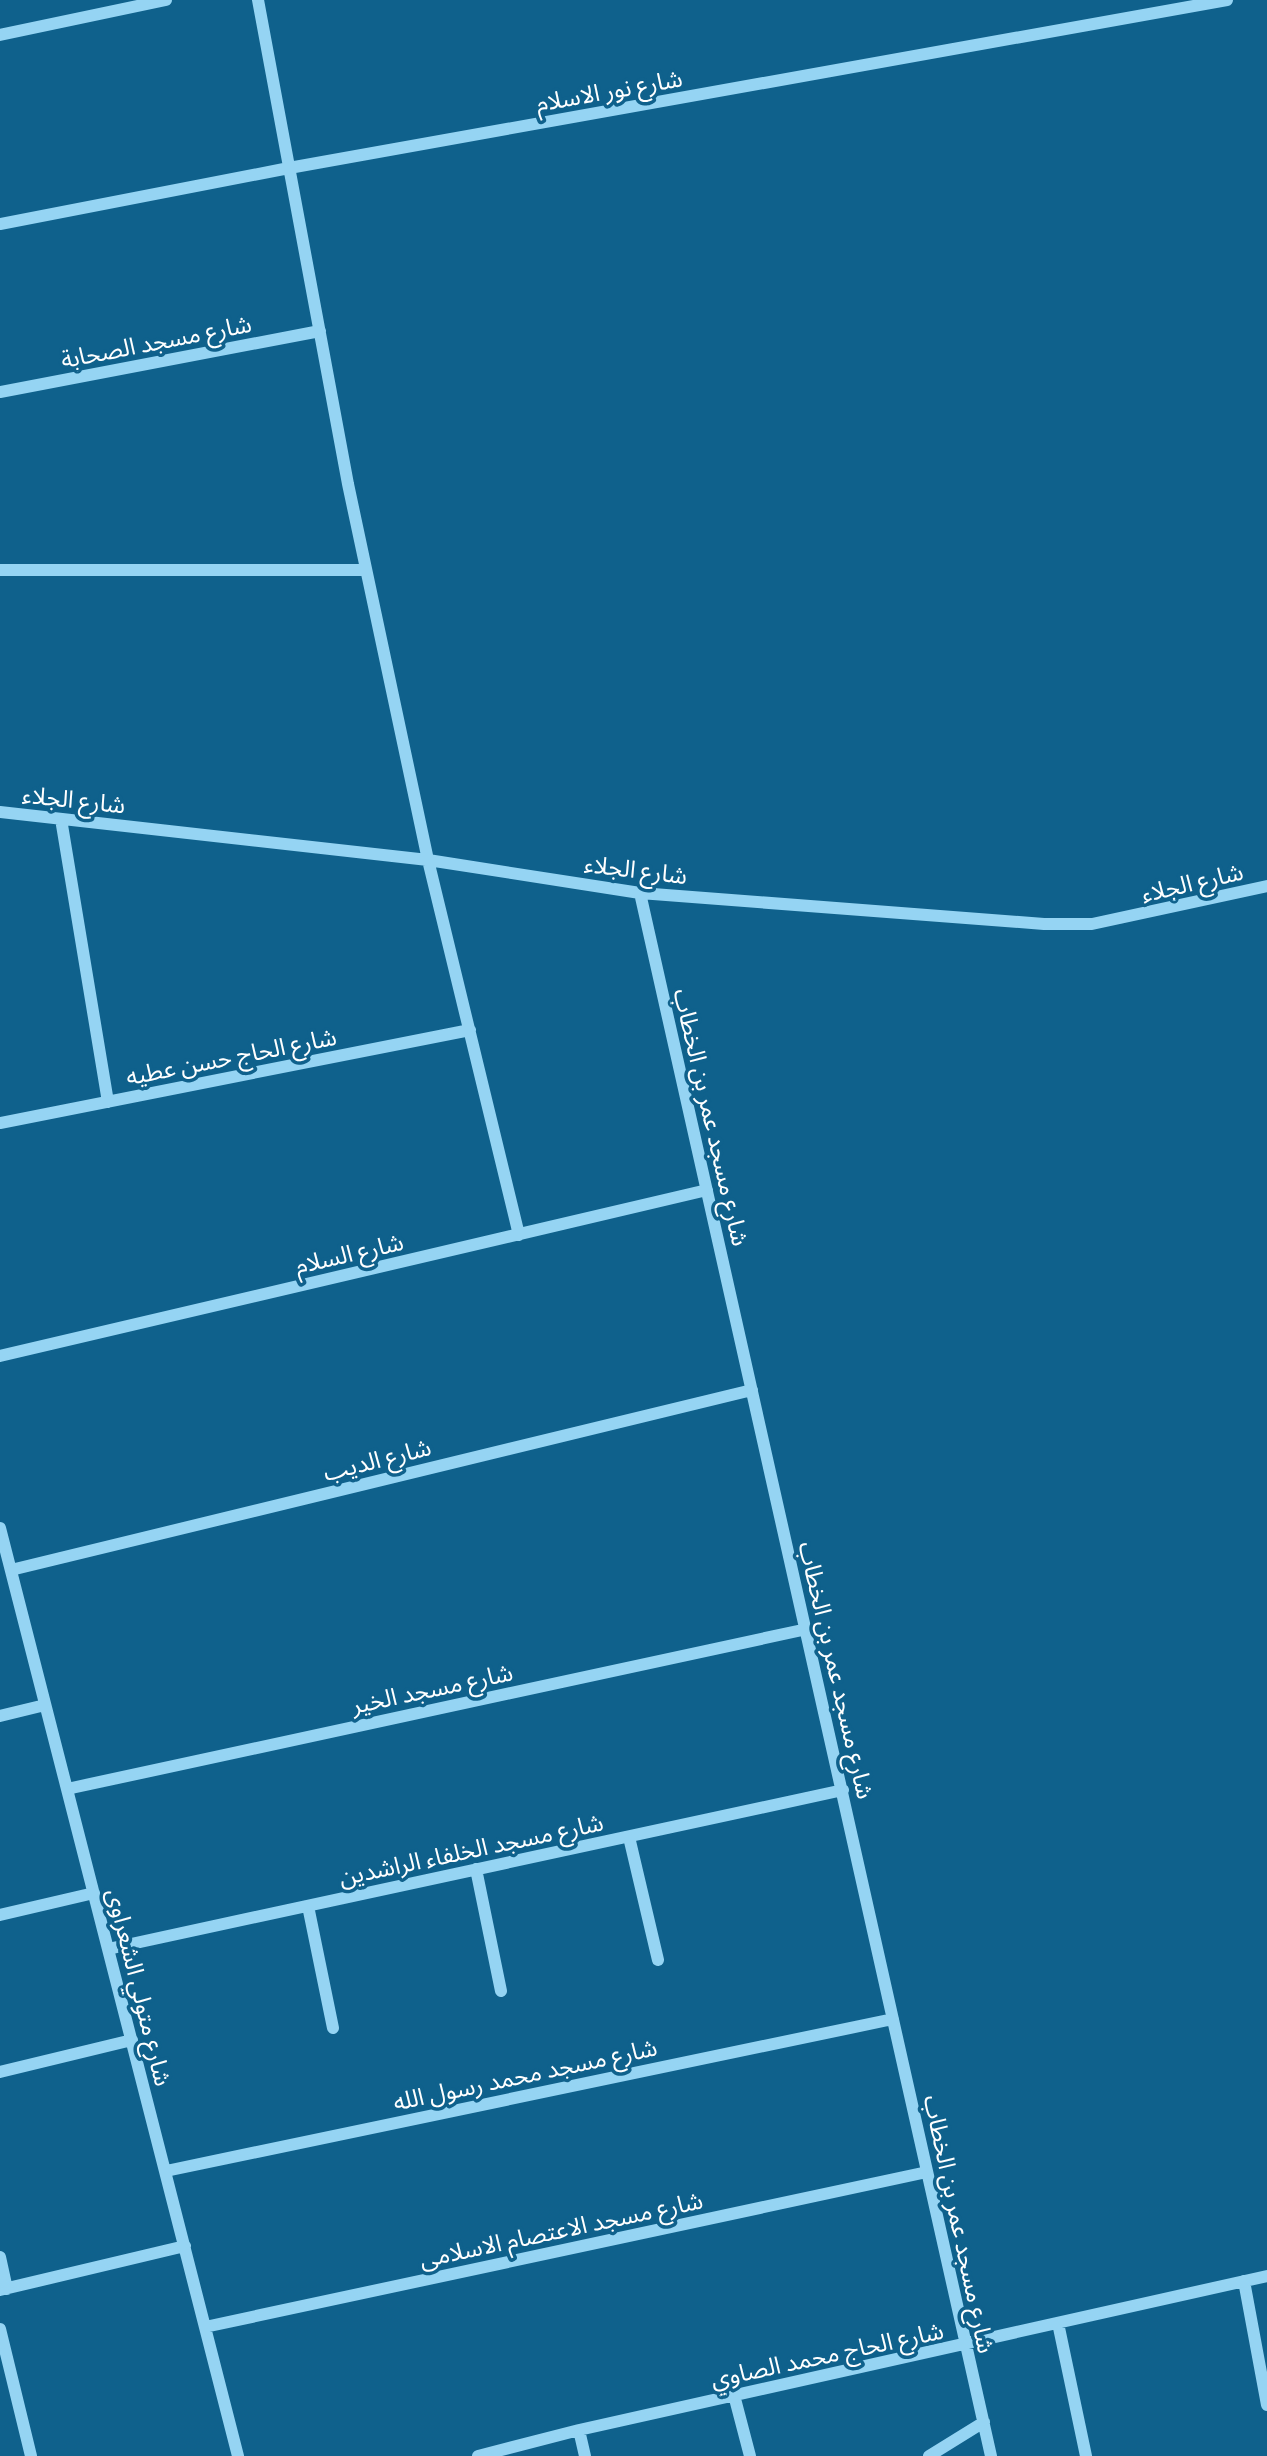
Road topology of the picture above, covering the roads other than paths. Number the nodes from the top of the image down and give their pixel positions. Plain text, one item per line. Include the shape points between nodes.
1 (166, 0) edge
2 (258, 0) edge
3 (1227, 0) edge
4 (0, 35) edge
5 (289, 168) junction
6 (0, 224) edge
7 (320, 331) junction
8 (0, 392) edge
9 (0, 570) edge
10 (366, 570) junction
11 (0, 812) edge
12 (61, 819) junction
13 (428, 860) junction
14 (1267, 886) edge
15 (640, 893) junction
16 (470, 1030) junction
17 (108, 1102) junction
18 (0, 1124) edge
19 (707, 1190) junction
20 (519, 1235) junction
21 (0, 1356) edge
22 (752, 1390) junction
23 (0, 1528) edge
24 (10, 1570) junction
25 (807, 1629) junction
26 (45, 1705) junction
27 (0, 1716) edge
28 (67, 1789) junction
29 (843, 1790) junction
30 (629, 1837) junction
31 (476, 1870) junction
32 (94, 1893) junction
33 (308, 1906) junction
34 (0, 1916) edge
35 (108, 1950) junction
36 (658, 1960) dead end
37 (501, 1991) dead end
38 (893, 2019) junction
39 (333, 2028) dead end
40 (132, 2040) junction
41 (0, 2072) edge
42 (166, 2171) junction
43 (927, 2172) junction
44 (185, 2246) junction
45 (0, 2257) edge
46 (1267, 2276) edge
47 (1244, 2281) junction
48 (4, 2289) edge
49 (1058, 2323) junction
50 (205, 2327) junction
51 (0, 2329) edge
52 (964, 2345) junction
53 (734, 2396) junction
54 (1267, 2405) edge
55 (984, 2422) junction
56 (579, 2430) junction
57 (31, 2456) edge
58 (238, 2456) edge
59 (478, 2456) edge
60 (584, 2456) edge
61 (750, 2456) edge
62 (929, 2456) edge
63 (991, 2456) edge
64 (1086, 2456) edge

1 - 4 street
2 - 5 street
3 - 5 street, شارع نور الاسلام
5 - 6 street, شارع نور الاسلام
5 - 7 street
7 - 8 street, شارع مسجد الصحابة
7 - 10 street
9 - 10 street
10 - 13 street
11 - 12 street, شارع الجلاء
12 - 13 street, شارع الجلاء
12 - 17 street
13 - 15 street, شارع الجلاء
13 - 16 street
14 - 15 street, شارع الجلاء via 1092,924
15 - 19 street, شارع مسجد عمر بن الخطاب
16 - 17 street, شارع الحاج حسن عطيه
16 - 20 street
17 - 18 street, شارع الحاج حسن عطيه
19 - 20 street, شارع السلام
19 - 22 street, شارع مسجد عمر بن الخطاب
20 - 21 street, شارع السلام
22 - 24 street, شارع الديب
22 - 25 street, شارع مسجد عمر بن الخطاب
23 - 24 street, شارع متولي الشعراوى
24 - 26 street, شارع متولي الشعراوى
25 - 28 street, شارع مسجد الخير
25 - 29 street, شارع مسجد عمر بن الخطاب
26 - 27 street
26 - 28 street, شارع متولي الشعراوى
28 - 32 street, شارع متولي الشعراوى
29 - 30 street, شارع مسجد الخلفاء الراشدين
29 - 38 street, شارع مسجد عمر بن الخطاب
30 - 31 street, شارع مسجد الخلفاء الراشدين
30 - 36 street
31 - 33 street, شارع مسجد الخلفاء الراشدين
31 - 37 street
32 - 34 street
32 - 35 street, شارع متولي الشعراوى
33 - 35 street, شارع مسجد الخلفاء الراشدين
33 - 39 street
35 - 40 street, شارع متولي الشعراوى
38 - 42 street, شارع مسجد محمد رسول الله
38 - 43 street, شارع مسجد عمر بن الخطاب
40 - 41 street
40 - 42 street, شارع متولي الشعراوى
42 - 44 street, شارع متولي الشعراوى
43 - 50 street, شارع مسجد الاعتصام الاسلامى
43 - 52 street, شارع مسجد عمر بن الخطاب
44 - 48 street
44 - 50 street, شارع متولي الشعراوى
45 - 48 street
46 - 47 street, شارع الحاج محمد الصاوي
47 - 49 street, شارع الحاج محمد الصاوي
47 - 54 street
49 - 52 street, شارع الحاج محمد الصاوي
49 - 64 street
50 - 58 street, شارع متولي الشعراوى
51 - 57 street
52 - 53 street, شارع الحاج محمد الصاوي
52 - 55 street, شارع مسجد عمر بن الخطاب
53 - 56 street, شارع الحاج محمد الصاوي
53 - 61 street
55 - 62 street
55 - 63 street, شارع مسجد عمر بن الخطاب
56 - 59 street, شارع الحاج محمد الصاوي
56 - 60 street

